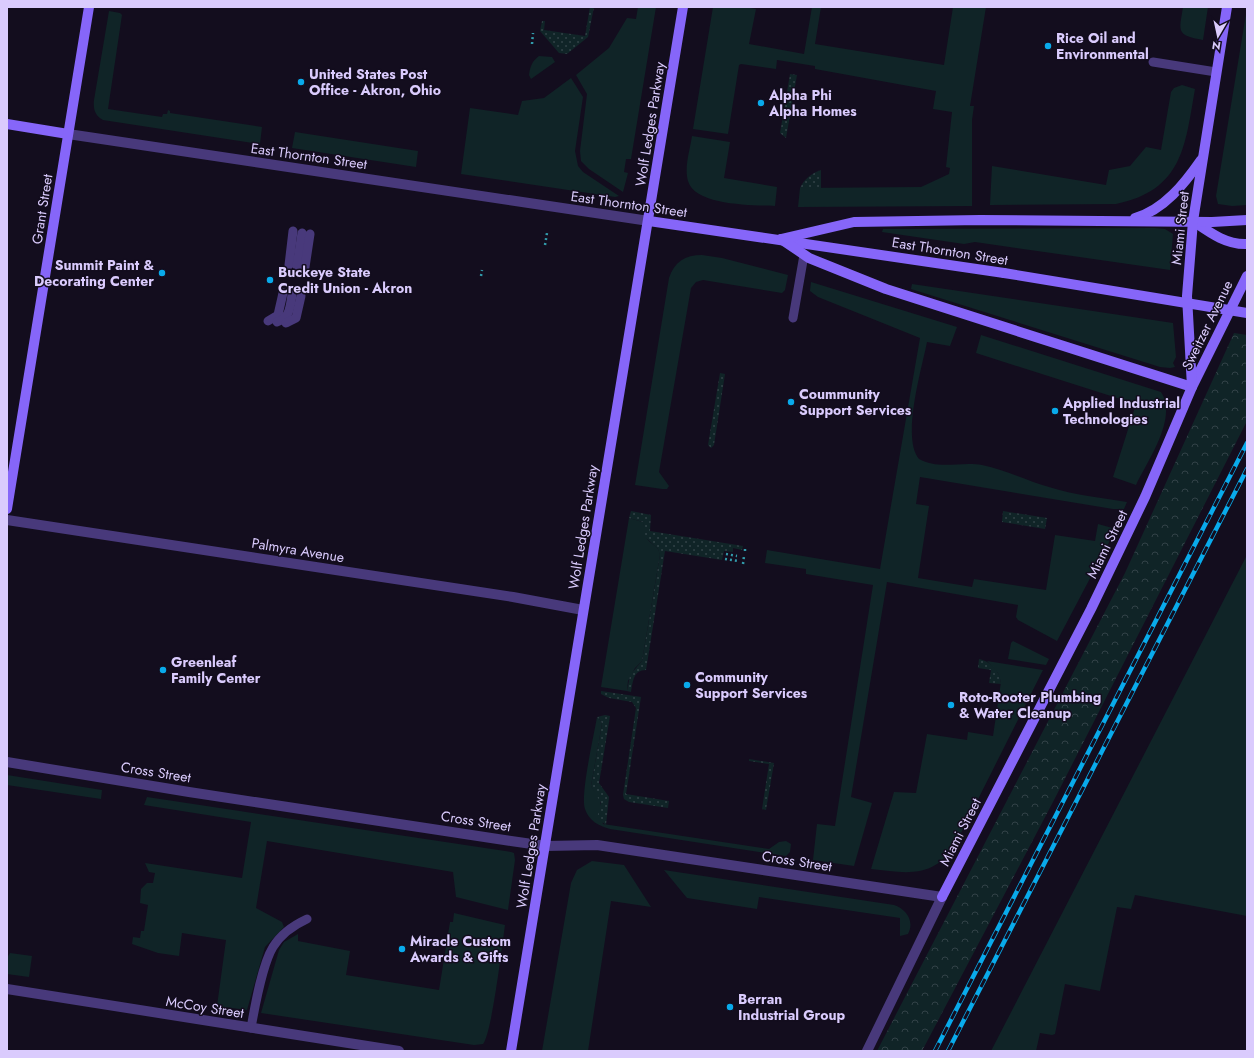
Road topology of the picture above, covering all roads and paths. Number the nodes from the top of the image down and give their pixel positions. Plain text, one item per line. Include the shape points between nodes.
1 (89, 7) edge
2 (683, 7) edge
3 (1227, 7) edge
4 (533, 33) dead end
5 (532, 44) dead end
6 (1153, 62) dead end
7 (1216, 72) junction
8 (7, 124) edge
9 (68, 134) junction
10 (1202, 158) junction
11 (1247, 220) edge
12 (649, 221) junction
13 (1123, 221) junction
14 (1193, 221) junction
15 (302, 233) joint
16 (547, 233) dead end
17 (780, 240) junction
18 (1247, 244) edge
19 (545, 245) dead end
20 (804, 255) junction
21 (482, 270) dead end
22 (481, 276) dead end
23 (1247, 276) edge
24 (282, 293) dead end
25 (1247, 313) edge
26 (793, 318) dead end
27 (286, 323) dead end
28 (1192, 387) junction
29 (7, 509) edge
30 (7, 520) edge
31 (745, 547) dead end
32 (744, 551) dead end
33 (726, 554) dead end
34 (737, 556) dead end
35 (744, 556) dead end
36 (725, 559) dead end
37 (738, 561) dead end
38 (743, 564) dead end
39 (583, 610) junction
40 (7, 762) edge
41 (546, 846) junction
42 (942, 898) junction
43 (307, 919) dead end
44 (7, 989) edge
45 (251, 1028) junction
46 (400, 1051) edge
47 (511, 1051) edge
48 (867, 1051) edge

1 - 9 main road, Grant Street
2 - 12 main road, Wolf Ledges Parkway
3 - 7 main road, Miami Street
4 - 5 path
6 - 7 lane
7 - 10 main road, Miami Street
8 - 9 main road, East Thornton Street
9 - 12 street, East Thornton Street
9 - 29 main road, Grant Street
10 - 13 main road via 1170,198 1143,216
10 - 14 main road, Miami Street
11 - 14 main road
12 - 17 main road, East Thornton Street
12 - 39 main road, Wolf Ledges Parkway
13 - 14 main road
13 - 17 main road via 854,222
14 - 18 main road via 1227,241
14 - 28 main road, Miami Street via 1187,296
15 - 15 lane via 297,266
16 - 19 path
17 - 20 main road
17 - 25 main road, East Thornton Street, bridge
20 - 26 lane
20 - 28 main road via 886,289
21 - 22 path
23 - 28 main road, Sweitzer Avenue
24 - 27 lane via 278,315 272,321 284,319 296,295 296,318
28 - 42 main road, Miami Street via 1145,496 1094,602
30 - 39 street, Palmyra Avenue via 514,597
31 - 32 path
33 - 34 path
35 - 38 path
36 - 37 path
39 - 41 main road, Wolf Ledges Parkway
40 - 41 street, Cross Street
41 - 42 street, Cross Street via 597,845
41 - 47 main road, Wolf Ledges Parkway
42 - 48 street, Miami Street
43 - 45 lane via 287,931 273,947 263,974
44 - 45 street, McCoy Street
45 - 46 street, McCoy Street

